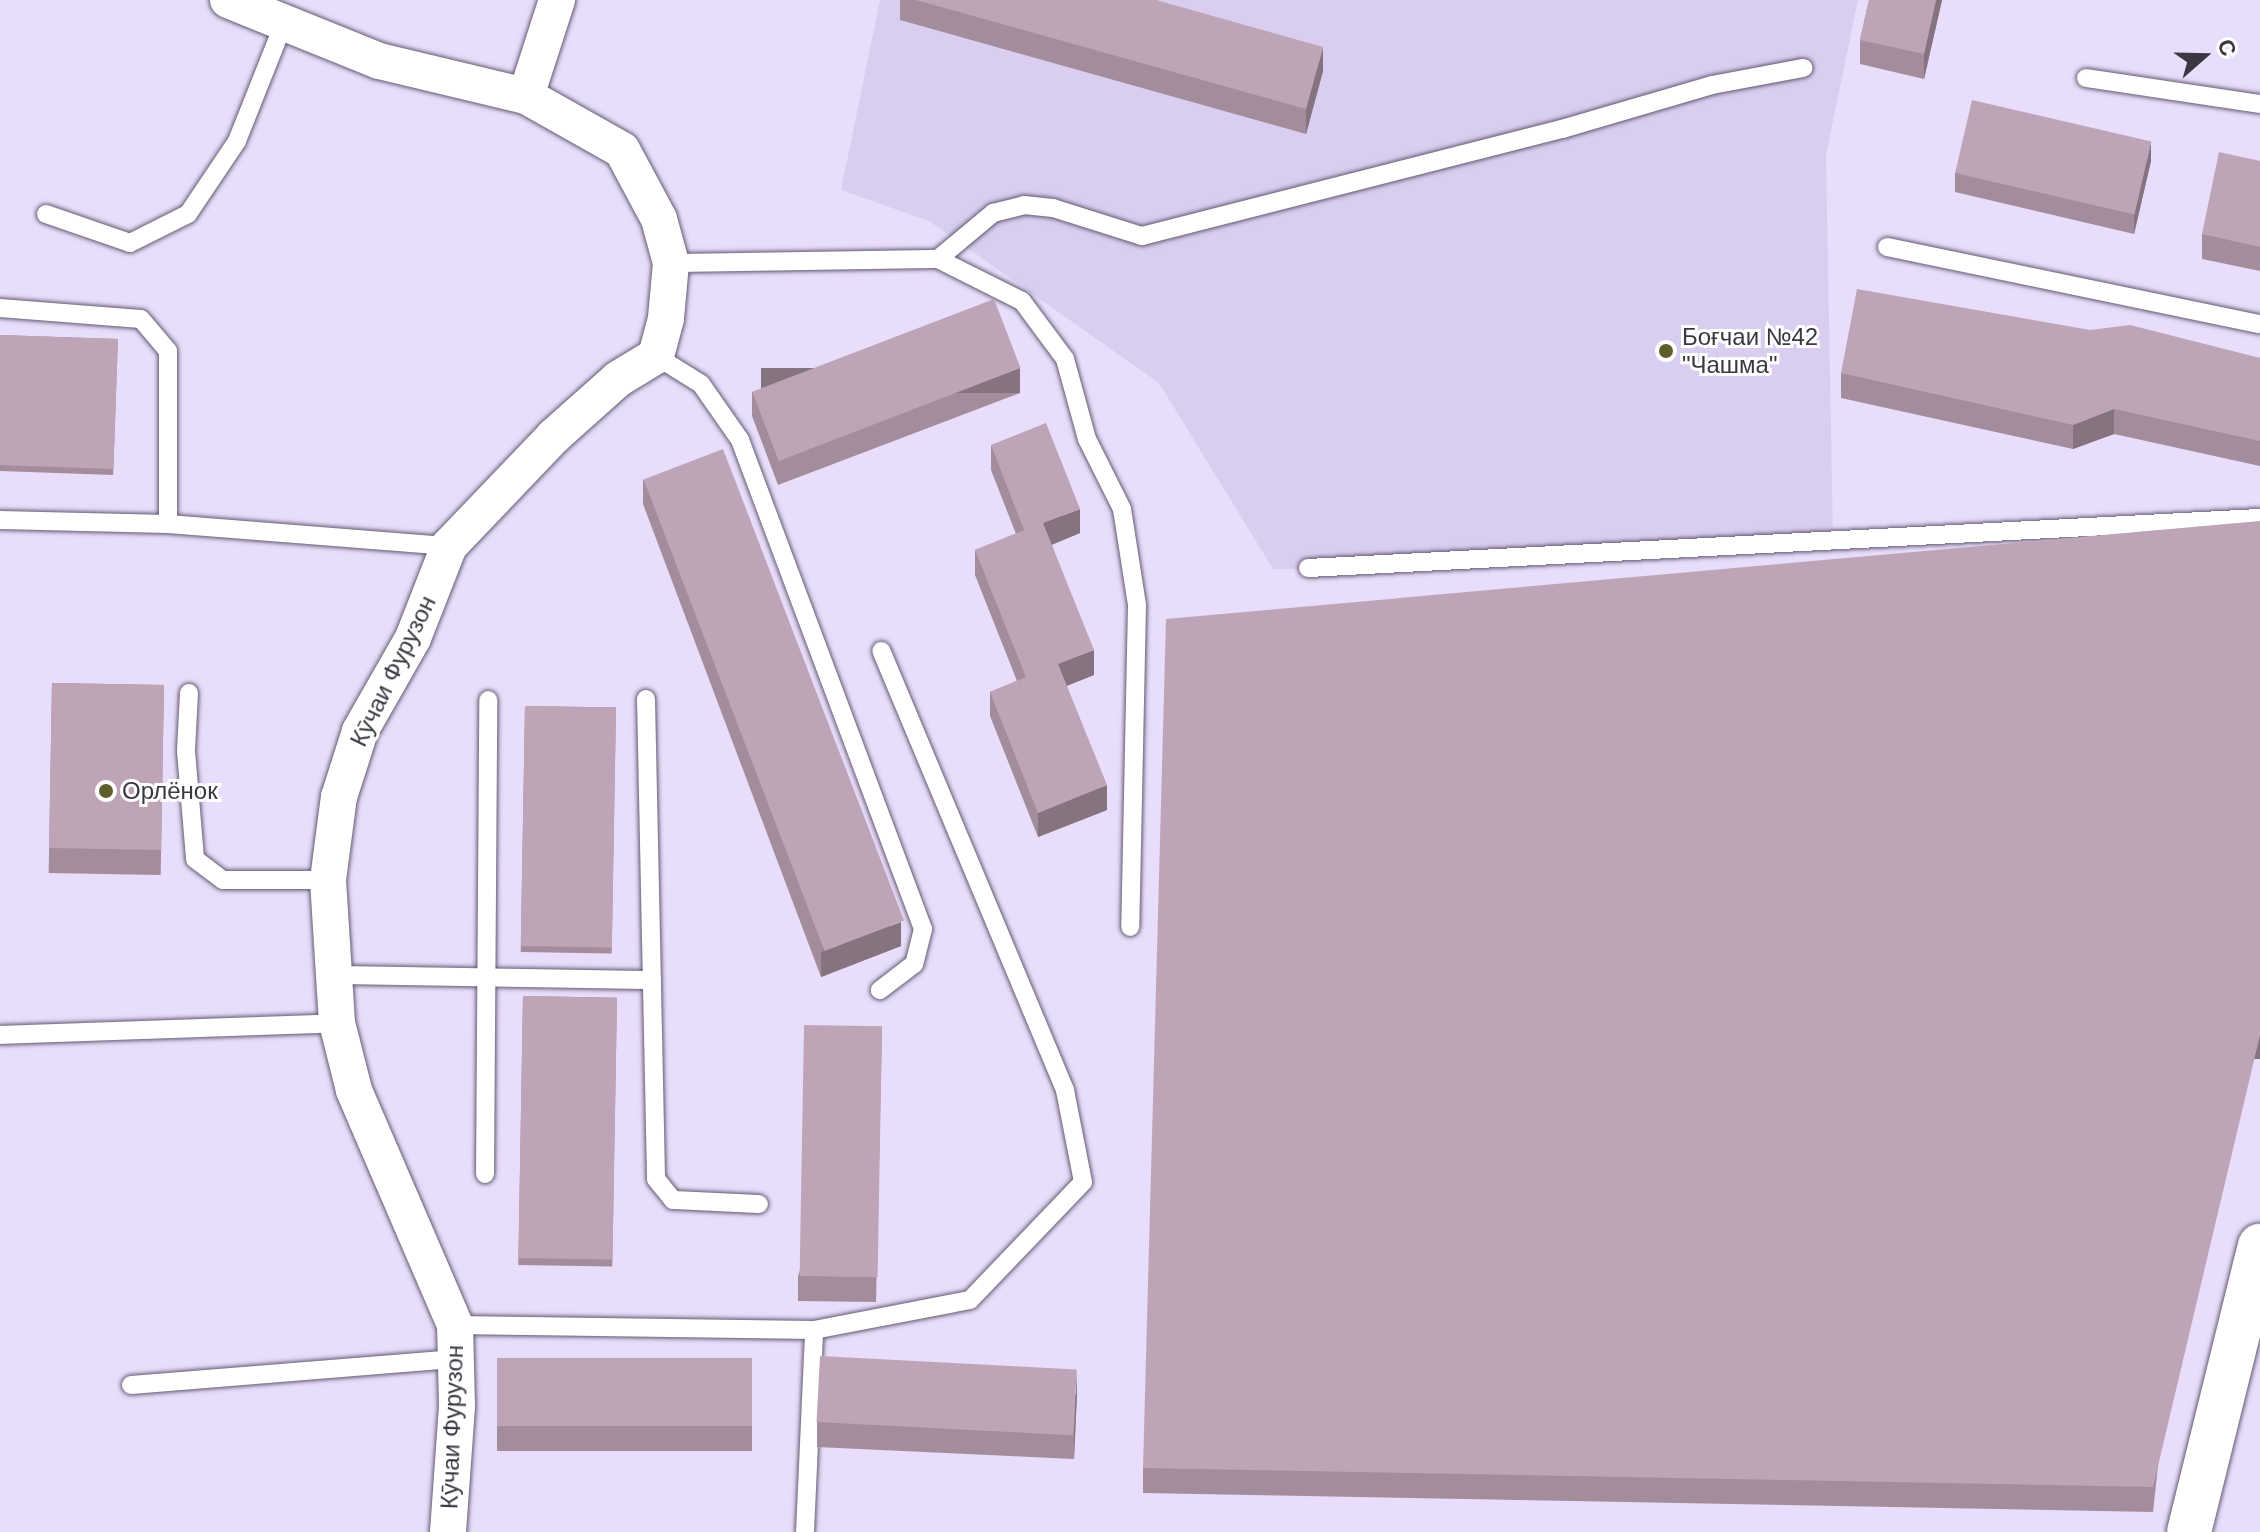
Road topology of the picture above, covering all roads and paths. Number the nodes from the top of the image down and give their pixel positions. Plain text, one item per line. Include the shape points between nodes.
1 (228, 0) edge
2 (557, 0) edge
3 (284, 23) junction
4 (1803, 68) dead end
5 (2086, 78) dead end
6 (526, 96) junction
7 (2260, 104) edge
8 (46, 214) dead end
9 (1887, 247) dead end
10 (938, 259) junction
11 (671, 263) junction
12 (0, 308) edge
13 (2260, 324) edge
14 (656, 356) junction
15 (2260, 518) edge
16 (0, 520) edge
17 (168, 524) junction
18 (449, 546) junction
19 (1308, 568) dead end
20 (881, 651) dead end
21 (189, 693) dead end
22 (646, 699) dead end
23 (488, 700) dead end
24 (328, 880) junction
25 (1130, 927) dead end
26 (334, 975) junction
27 (485, 977) junction
28 (652, 980) junction
29 (880, 990) dead end
30 (337, 1023) junction
31 (0, 1035) edge
32 (485, 1174) dead end
33 (759, 1204) dead end
34 (2260, 1246) edge
35 (814, 1330) junction
36 (455, 1342) junction
37 (131, 1385) dead end
38 (448, 1532) edge
39 (805, 1532) edge
40 (2189, 1532) edge

1 - 3 street
2 - 6 street
3 - 6 street via 379,61
3 - 8 lane via 237,141 188,214 130,243
4 - 10 lane via 1712,85 1562,129 1142,236 1053,208 1024,205 993,213
5 - 7 lane
6 - 11 street via 622,150 659,219
9 - 13 lane
10 - 11 lane
10 - 25 lane via 1022,301 1065,359 1087,439 1122,509 1137,605
11 - 14 street
12 - 17 lane via 141,319 168,351
14 - 18 street, Кӯчаи Фурузон via 618,379 553,437
14 - 29 lane via 701,384 740,440 923,929 914,964
15 - 19 lane
16 - 17 lane
17 - 18 lane
18 - 24 street, Кӯчаи Фурузон via 413,638 360,731 339,797
20 - 35 lane via 1065,1090 1083,1182 970,1300
21 - 24 lane via 186,751 195,859 223,880
22 - 28 lane
23 - 27 lane
24 - 26 street, Кӯчаи Фурузон
26 - 27 lane
26 - 30 street, Кӯчаи Фурузон
27 - 28 lane
27 - 32 lane
28 - 33 lane via 656,1179 673,1200
30 - 31 lane
30 - 36 street, Кӯчаи Фурузон via 354,1090
34 - 40 street
35 - 36 lane
35 - 39 lane
36 - 37 lane
36 - 38 street, Кӯчаи Фурузон

